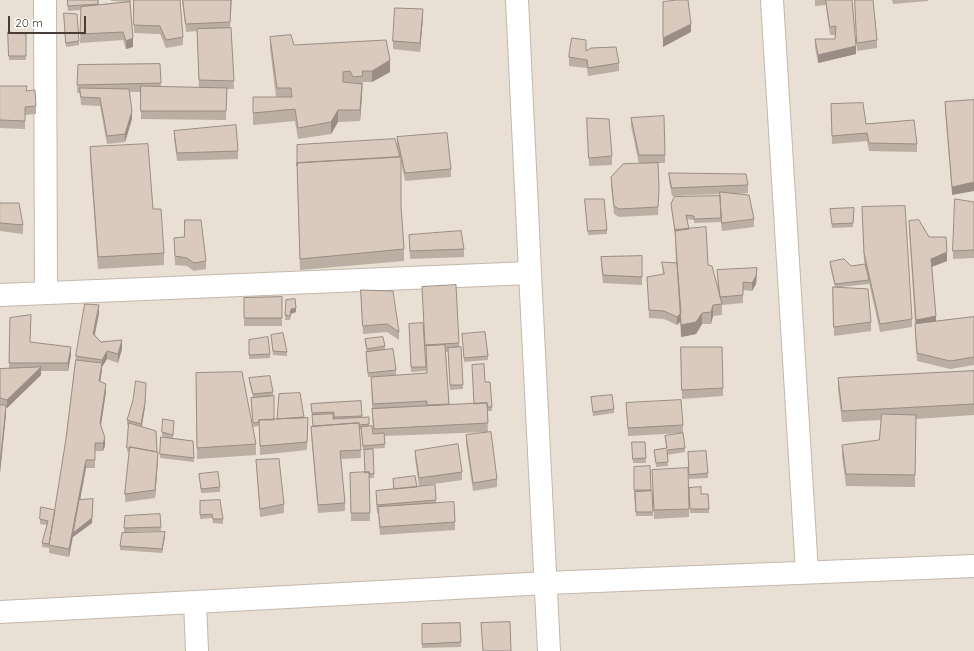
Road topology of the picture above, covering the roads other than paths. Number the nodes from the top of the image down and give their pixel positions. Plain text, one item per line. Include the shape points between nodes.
1 (45, 0) edge
2 (517, 0) edge
3 (772, 0) edge
4 (530, 273) junction
5 (46, 293) junction
6 (0, 295) edge
7 (974, 566) edge
8 (807, 572) junction
9 (546, 583) junction
10 (195, 602) junction
11 (0, 612) edge
12 (197, 651) edge
13 (549, 651) edge

1 - 5 street
2 - 4 street
3 - 8 street
4 - 5 street
4 - 9 street
5 - 6 street
7 - 8 street
8 - 9 street
9 - 10 street
9 - 13 street
10 - 11 street
10 - 12 street

